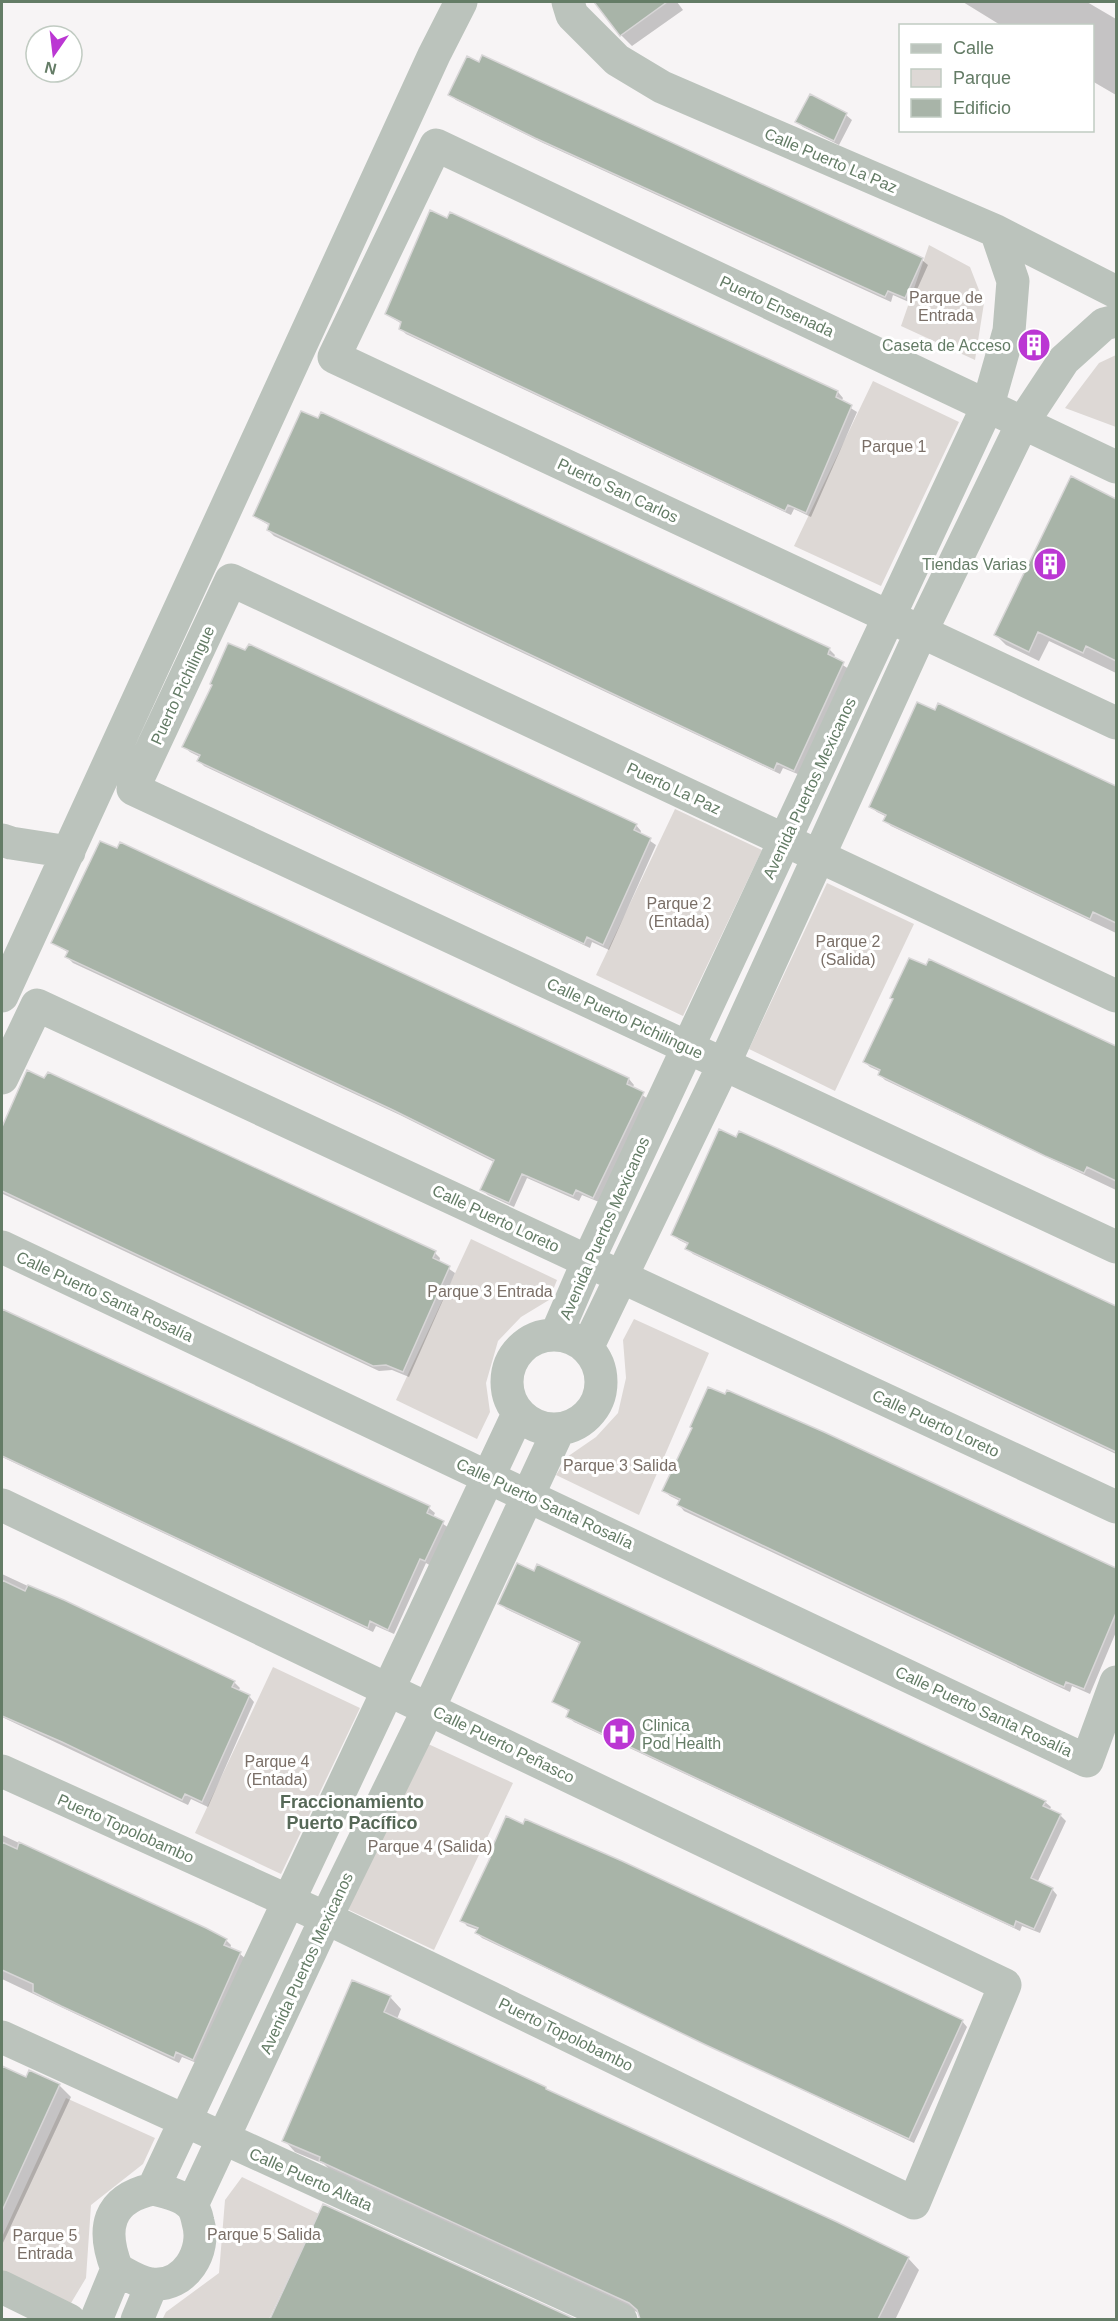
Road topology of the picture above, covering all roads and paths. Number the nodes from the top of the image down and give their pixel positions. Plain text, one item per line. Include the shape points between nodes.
1 (461, 2) edge
2 (568, 2) edge
3 (436, 145) joint
4 (996, 231) junction
5 (1116, 292) edge
6 (1116, 321) edge
7 (988, 405) junction
8 (1023, 422) junction
9 (1116, 467) edge
10 (231, 580) joint
11 (888, 617) junction
12 (921, 632) junction
13 (1116, 723) edge
14 (133, 789) joint
15 (2, 840) edge
16 (784, 840) junction
17 (69, 852) junction
18 (818, 856) junction
19 (2, 996) edge
20 (1116, 996) edge
21 (688, 1047) junction
22 (724, 1064) junction
23 (2, 1078) edge
24 (2, 1247) edge
25 (1116, 1247) edge
26 (588, 1261) junction
27 (622, 1277) junction
28 (556, 1335) junction
29 (587, 1348) junction
30 (518, 1414) junction
31 (559, 1429) junction
32 (489, 1477) junction
33 (529, 1496) junction
34 (2, 1505) edge
35 (1116, 1507) edge
36 (1116, 1682) edge
37 (389, 1690) junction
38 (429, 1708) junction
39 (2, 1772) edge
40 (290, 1903) junction
41 (326, 1918) junction
42 (1005, 1985) joint
43 (2, 2037) edge
44 (185, 2122) junction
45 (223, 2139) junction
46 (153, 2189) junction
47 (192, 2205) junction
48 (117, 2269) junction
49 (152, 2284) junction
50 (2, 2288) edge
51 (69, 2319) edge
52 (96, 2319) edge
53 (137, 2319) edge
54 (621, 2319) edge

1 - 17 street
2 - 4 street, Calle Puerto La Paz via 572,15 617,60 662,87
3 - 7 street, Puerto Ensenada
3 - 11 street, Puerto San Carlos via 334,357
4 - 5 street, Calle Puerto La Paz
4 - 7 street, Avenida Puertos Mexicanos via 1013,281 1009,331
6 - 8 street, Avenida Puertos Mexicanos via 1104,324 1064,360
7 - 8 street, Puerto Ensenada
7 - 11 street, Avenida Puertos Mexicanos
8 - 9 street, Puerto Ensenada
8 - 12 street, Avenida Puertos Mexicanos
10 - 14 street, Puerto Pichilingue
10 - 16 street, Puerto La Paz
11 - 12 street, Puerto San Carlos
11 - 16 street, Avenida Puertos Mexicanos
12 - 13 street, Puerto San Carlos
12 - 18 street, Avenida Puertos Mexicanos
14 - 21 street, Calle Puerto Pichilingue
15 - 17 street
16 - 18 street, Puerto La Paz
16 - 21 street, Avenida Puertos Mexicanos
17 - 19 street
18 - 20 street, Puerto La Paz
18 - 22 street, Avenida Puertos Mexicanos
21 - 22 street, Calle Puerto Pichilingue
21 - 26 street, Avenida Puertos Mexicanos
22 - 25 street, Calle Puerto Pichilingue
22 - 27 street, Avenida Puertos Mexicanos
23 - 26 street, Calle Puerto Loreto via 38,1005
24 - 32 street, Calle Puerto Santa Rosalía
26 - 27 street, Calle Puerto Loreto
26 - 28 street, Avenida Puertos Mexicanos
27 - 29 street, Avenida Puertos Mexicanos
27 - 35 street, Calle Puerto Loreto
28 - 29 street via 573,1338
28 - 30 street via 524,1346 514,1359 508,1373 508,1388
29 - 31 street via 602,1377 600,1394 592,1410
30 - 31 street via 534,1424
30 - 32 street
31 - 33 street, Avenida Puertos Mexicanos
32 - 33 street, Calle Puerto Santa Rosalía
32 - 37 street
33 - 36 street, Calle Puerto Santa Rosalía via 1088,1761
33 - 38 street, Avenida Puertos Mexicanos
34 - 37 street, Calle Puerto Peñasco
37 - 38 street, Calle Puerto Peñasco
37 - 40 street
38 - 41 street, Avenida Puertos Mexicanos
38 - 42 street, Calle Puerto Peñasco
39 - 40 street, Puerto Topolobambo
40 - 41 street, Puerto Topolobambo
40 - 44 street
41 - 42 street, Puerto Topolobambo via 914,2203
41 - 45 street, Avenida Puertos Mexicanos
43 - 44 street, Calle Puerto Altata
44 - 45 street, Calle Puerto Altata
44 - 46 street
45 - 47 street, Avenida Puertos Mexicanos
45 - 54 street, Calle Puerto Altata
46 - 47 street
46 - 48 street via 139,2192 114,2214 108,2228 108,2243
47 - 49 street via 201,2233 200,2249 193,2264 180,2276
48 - 49 street
48 - 52 street
49 - 53 street
50 - 51 street

